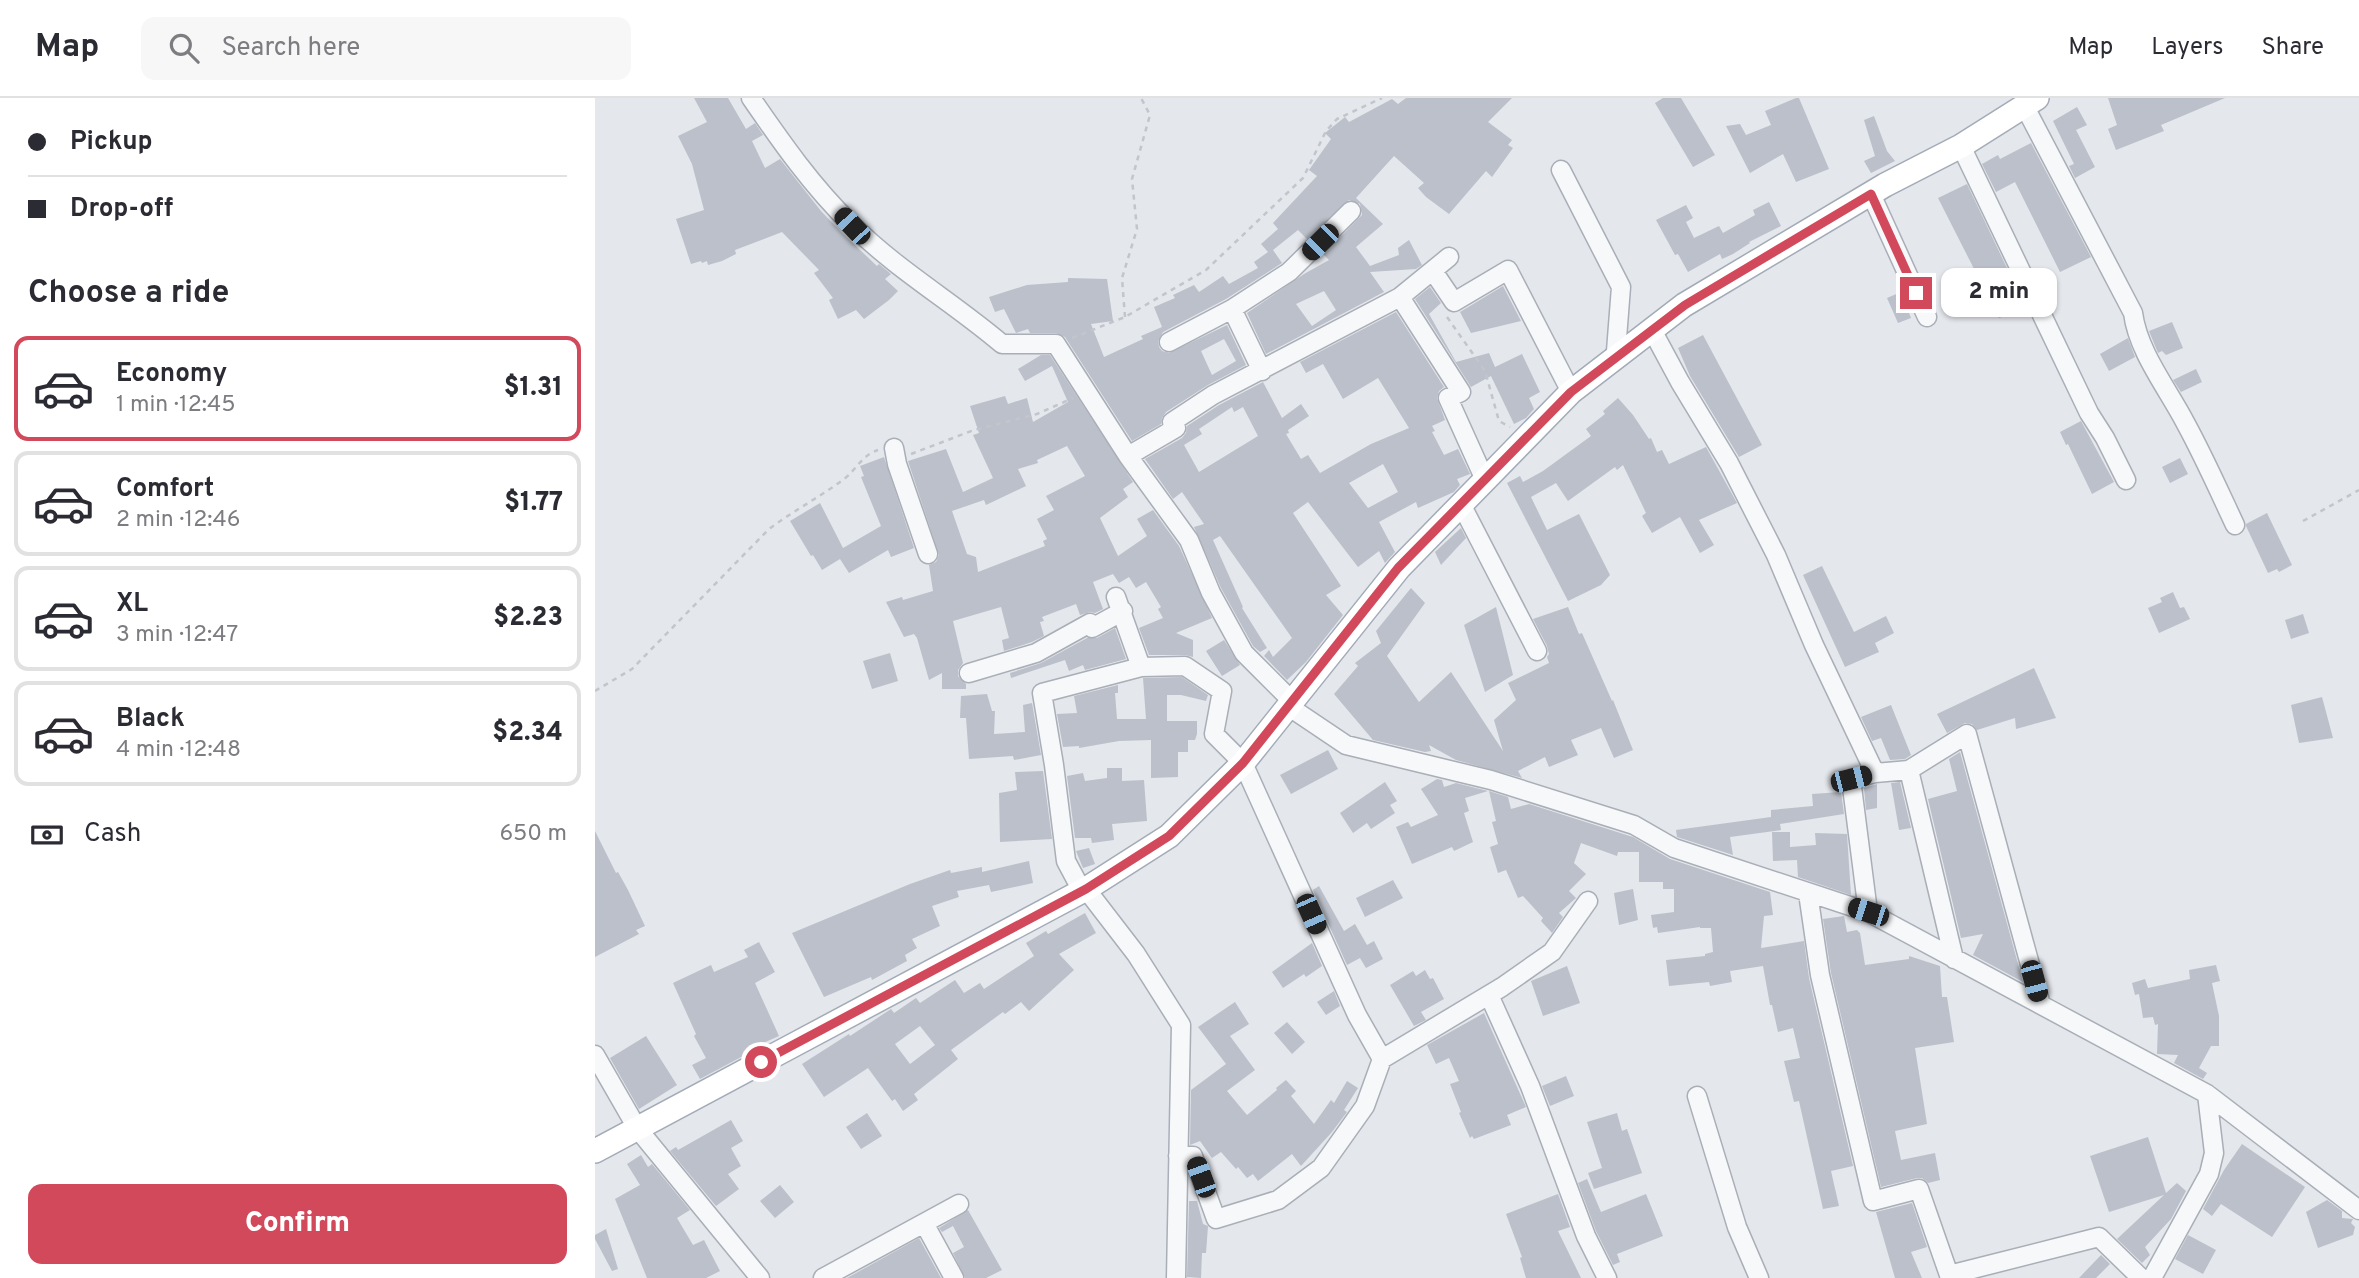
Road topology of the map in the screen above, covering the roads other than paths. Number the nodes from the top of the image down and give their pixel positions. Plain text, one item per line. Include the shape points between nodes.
1 (751, 98) edge
2 (2031, 102) edge
3 (1961, 146) junction
4 (1561, 170) dead end
5 (1871, 194) junction
6 (1351, 211) dead end
7 (1449, 257) dead end
8 (1433, 271) junction
9 (1401, 297) junction
10 (1232, 309) junction
11 (1927, 317) dead end
12 (1652, 330) junction
13 (1169, 342) dead end
14 (1616, 351) dead end
15 (1262, 370) junction
16 (1571, 392) junction
17 (894, 448) road end
18 (1128, 456) junction
19 (1485, 480) junction
20 (2126, 480) dead end
21 (1461, 504) junction
22 (2235, 525) dead end
23 (928, 554) dead end
24 (1537, 652) dead end
25 (1141, 667) junction
26 (969, 673) dead end
27 (1290, 703) junction
28 (1243, 763) junction
29 (1909, 769) junction
30 (1875, 773) junction
31 (1084, 890) junction
32 (1808, 893) junction
33 (1588, 901) dead end
34 (1868, 912) junction
35 (1954, 959) junction
36 (1489, 995) junction
37 (2041, 1005) junction
38 (595, 1055) edge
39 (1382, 1059) junction
40 (2207, 1094) junction
41 (1697, 1096) dead end
42 (637, 1128) junction
43 (595, 1151) edge
44 (1178, 1156) junction
45 (959, 1204) dead end
46 (2359, 1208) edge
47 (924, 1223) junction
48 (1950, 1276) edge
49 (760, 1278) edge
50 (823, 1278) edge
51 (954, 1278) edge
52 (1175, 1278) edge
53 (1607, 1278) edge
54 (1759, 1278) edge
55 (2141, 1278) edge
56 (2152, 1278) edge

1 - 18 street via 805,175 852,226 899,265 1002,344 1056,344
2 - 3 main road
2 - 22 street via 2133,313 2153,365 2197,443
3 - 5 main road
3 - 20 street
4 - 14 street via 1621,287
5 - 11 street
5 - 12 main road via 1685,305
6 - 10 street via 1290,272
7 - 8 street
8 - 9 street
8 - 16 street via 1454,302 1507,270
9 - 15 street
9 - 19 street via 1461,392 1448,398
10 - 13 street
10 - 15 street
12 - 16 main road
12 - 30 street via 1770,544
15 - 18 street via 1213,395 1172,422 1176,428
16 - 19 main road
17 - 23 street
18 - 27 street via 1189,540 1244,653
19 - 21 main road
21 - 24 street
21 - 27 main road via 1398,568
25 - 26 street via 1120,604 1092,628 1090,623 1036,653
25 - 28 street via 1185,666 1222,691 1214,734
25 - 31 street via 1042,693 1066,861
27 - 28 main road
27 - 32 street via 1346,745 1491,780 1634,825 1674,848
28 - 31 main road via 1169,836
28 - 39 street via 1357,1015
29 - 30 street
29 - 35 street
29 - 37 street via 1967,734
30 - 34 street via 1851,779
31 - 42 main road
31 - 44 street via 1136,954 1181,1024
32 - 34 street
32 - 48 street via 1820,975 1873,1200 1919,1189
33 - 36 street via 1552,952
34 - 35 street
35 - 37 street
36 - 39 street
36 - 53 street via 1530,1086 1585,1236
37 - 40 street
38 - 42 street
39 - 44 street via 1365,1106 1321,1168 1278,1199 1216,1219 1193,1156
40 - 46 street
40 - 56 street via 2214,1153 2209,1174
41 - 54 street via 1737,1227
42 - 43 main road
42 - 49 street
44 - 52 street
45 - 47 street
47 - 50 street
47 - 51 street
48 - 55 street via 2099,1237

